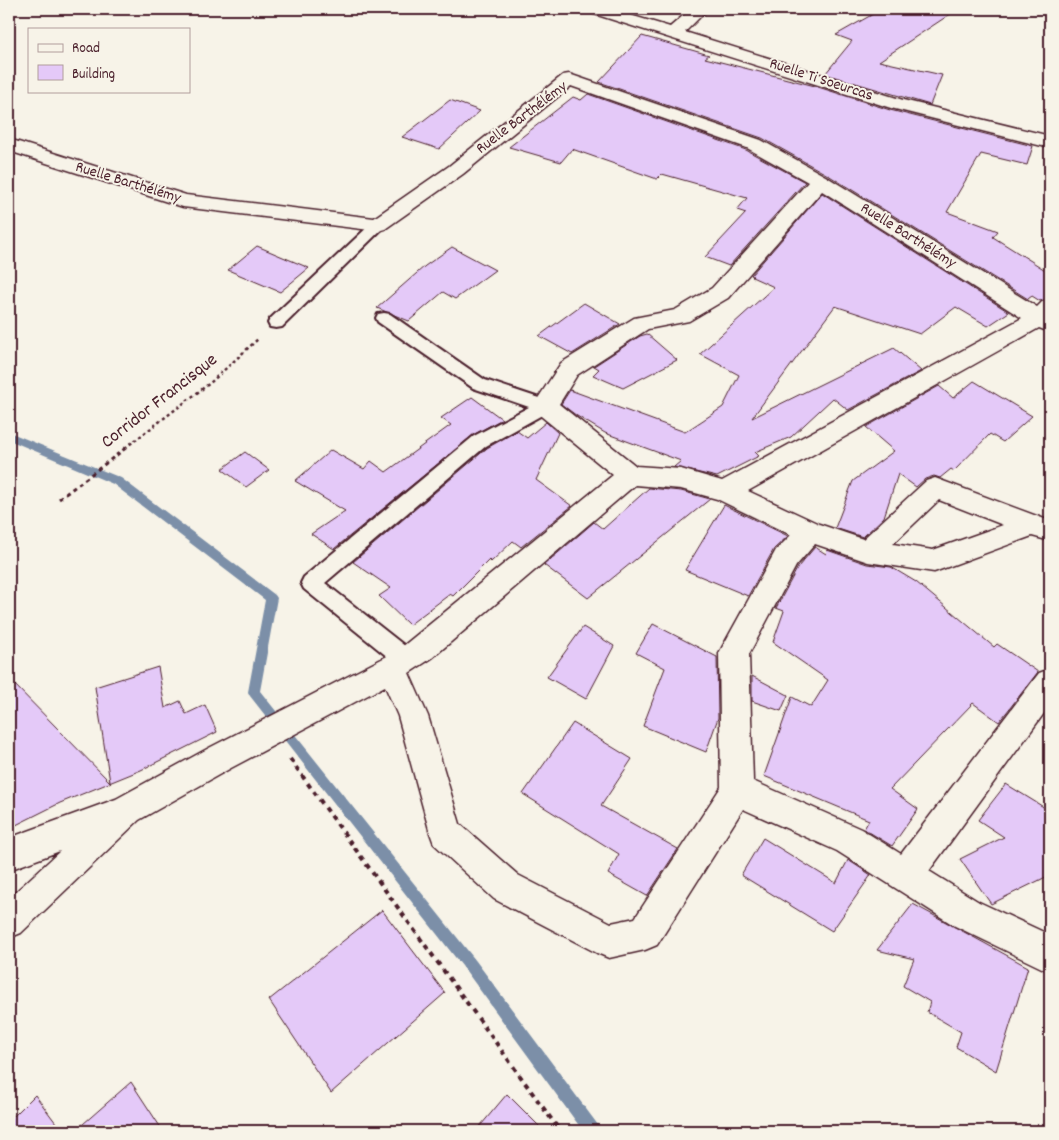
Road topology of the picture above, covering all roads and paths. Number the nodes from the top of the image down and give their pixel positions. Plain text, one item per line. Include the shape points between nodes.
1 (594, 9) edge
2 (700, 9) edge
3 (674, 33) junction
4 (1050, 142) edge
5 (9, 145) edge
6 (820, 181) junction
7 (378, 225) junction
8 (1047, 317) edge
9 (384, 318) dead end
10 (276, 324) joint
11 (544, 406) junction
12 (630, 475) junction
13 (725, 492) junction
14 (59, 499) dead end
15 (1041, 528) edge
16 (810, 532) junction
17 (868, 551) junction
18 (409, 658) junction
19 (1050, 682) edge
20 (284, 752) dead end
21 (737, 790) junction
22 (128, 809) junction
23 (9, 854) edge
24 (905, 876) junction
25 (9, 921) edge
26 (1049, 951) edge
27 (560, 1131) edge

1 - 3 street, Ruelle Ti Soeurcas
2 - 3 street
3 - 4 street, Ruelle Ti Soeurcas via 897,104
5 - 7 street, Ruelle Barthélémy via 183,201
6 - 7 street, Ruelle Barthélémy via 754,144 569,79 456,170
6 - 8 street, Ruelle Barthélémy
6 - 11 street via 720,293 681,316 642,323 569,369
7 - 10 lane
8 - 13 street
9 - 11 lane via 479,384
10 - 14 path, Corridor Francisque via 210,383
11 - 12 street
11 - 18 lane via 480,440 311,583
12 - 13 street via 681,479
12 - 18 street
13 - 16 street
15 - 17 street via 934,561
15 - 17 street via 934,488
16 - 17 street
16 - 21 street via 786,558 734,654
18 - 21 street via 413,716 446,833 506,887 609,941 645,933
18 - 22 street
19 - 24 street
20 - 27 path
21 - 24 street via 849,840
22 - 23 street
22 - 25 street
24 - 26 street via 967,914

